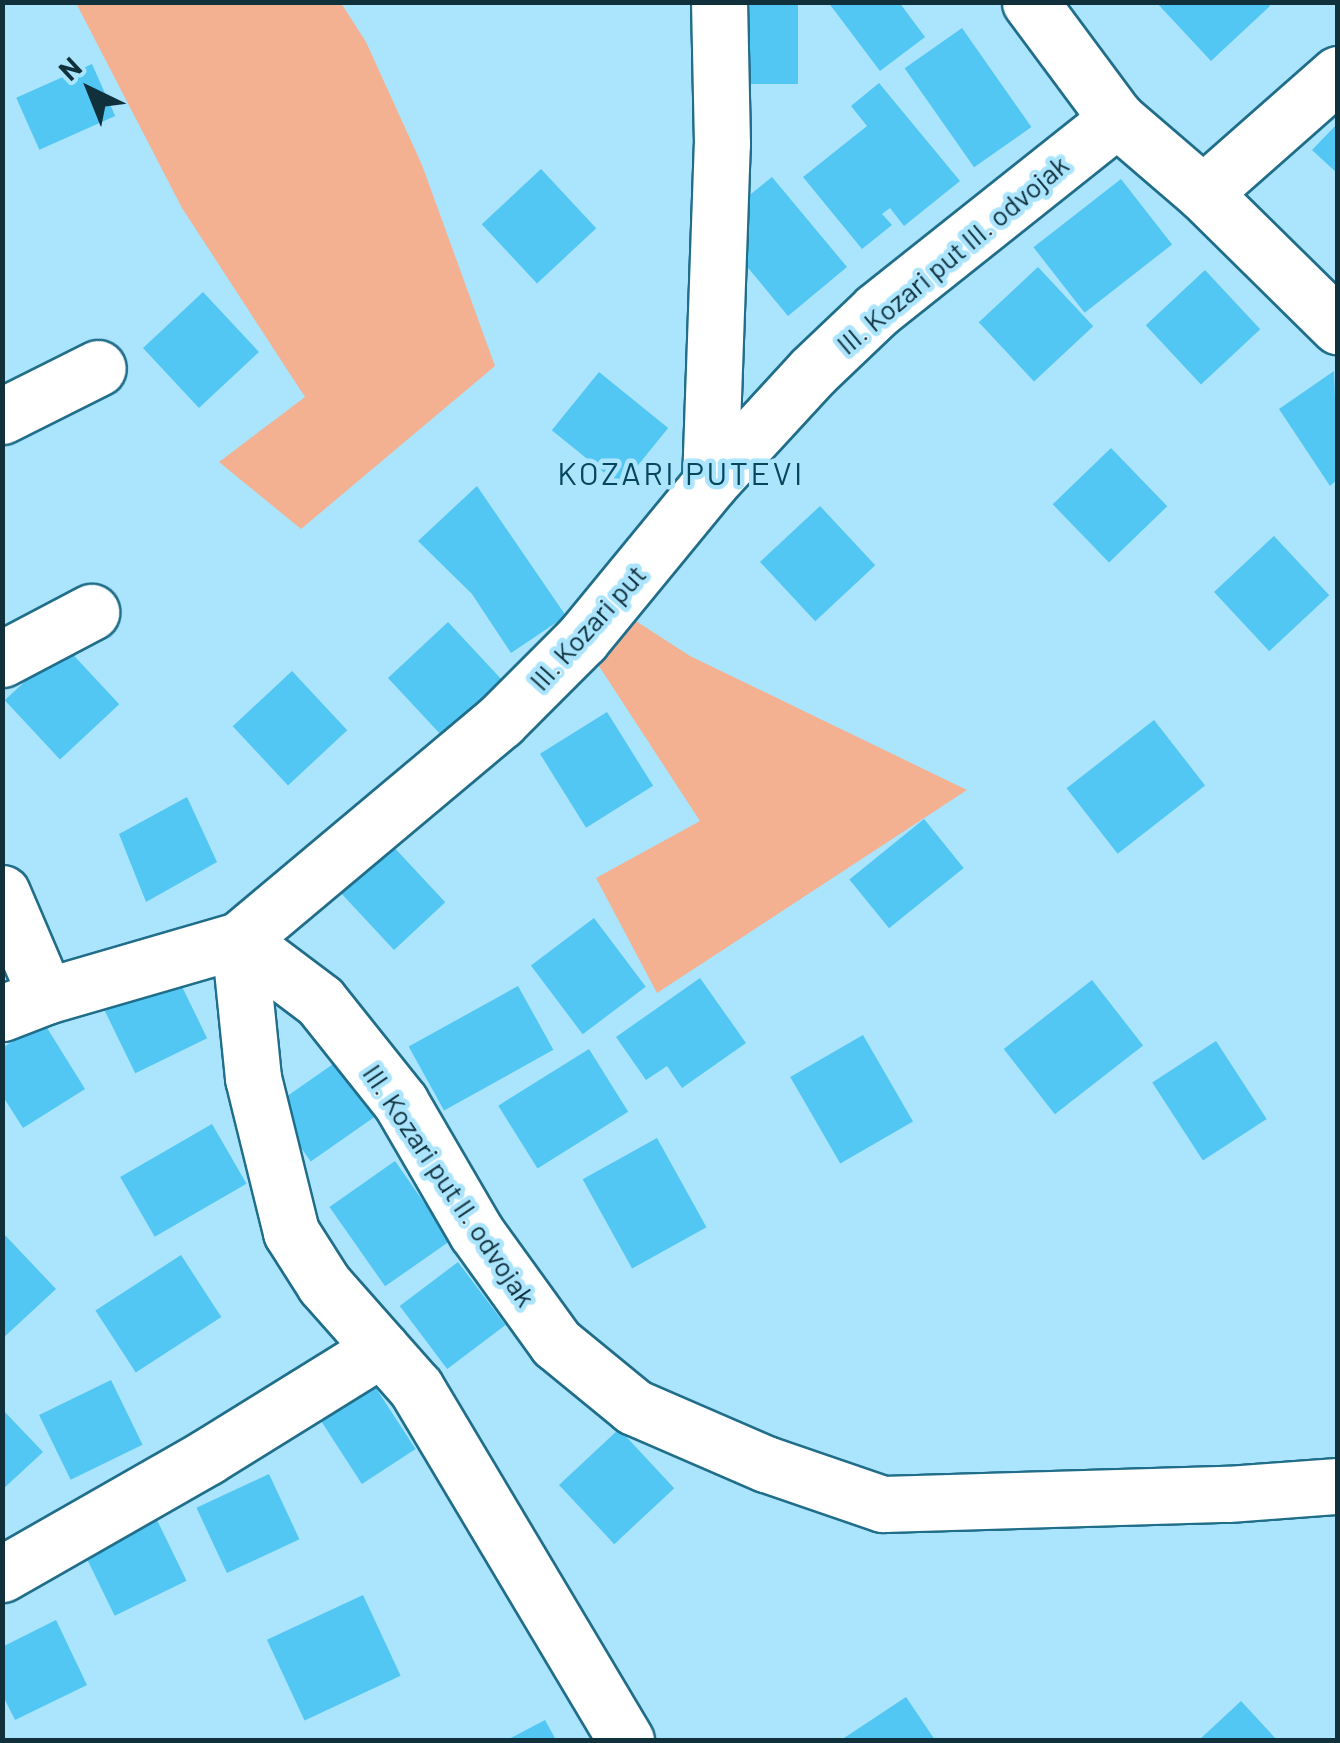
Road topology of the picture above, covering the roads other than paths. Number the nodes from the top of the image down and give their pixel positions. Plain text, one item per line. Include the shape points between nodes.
1 (719, 2) edge
2 (1030, 2) edge
3 (1338, 74) edge
4 (1117, 118) junction
5 (1203, 193) junction
6 (1338, 326) edge
7 (98, 368) dead end
8 (2, 416) edge
9 (710, 484) junction
10 (91, 612) dead end
11 (2, 659) edge
12 (2, 893) edge
13 (239, 940) junction
14 (24, 1004) edge
15 (382, 1349) junction
16 (1338, 1486) edge
17 (2, 1574) edge
18 (626, 1740) edge

1 - 9 street via 722,144
2 - 4 street
3 - 5 street
4 - 5 street
4 - 9 street, III. Kozari put III. odvojak via 877,310
5 - 6 street
7 - 8 street
9 - 13 street, III. Kozari put via 582,639 500,721
10 - 11 street
12 - 14 street, III. Kozari put
13 - 14 street, III. Kozari put
13 - 15 street via 253,1078 291,1232 324,1284
13 - 16 street, III. Kozari put II. odvojak via 320,1001 402,1103 476,1232 556,1342 634,1407 766,1464 882,1504
15 - 17 street
15 - 18 street via 458,1453

